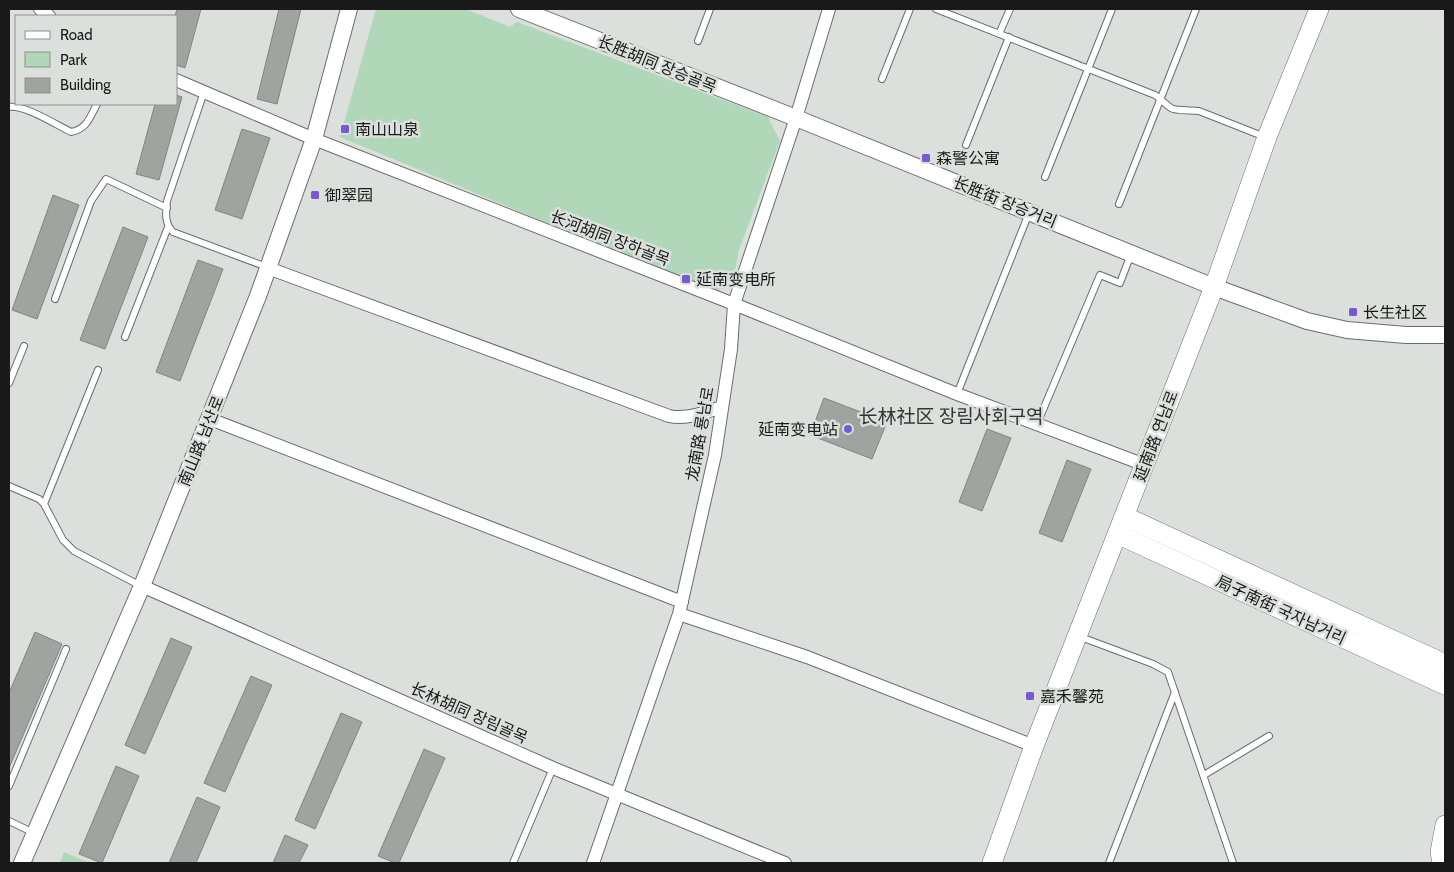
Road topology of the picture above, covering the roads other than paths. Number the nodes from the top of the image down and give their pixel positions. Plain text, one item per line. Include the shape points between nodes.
1 (349, 9) edge
2 (518, 9) edge
3 (710, 9) edge
4 (829, 9) edge
5 (910, 9) edge
6 (936, 9) edge
7 (1010, 9) edge
8 (1112, 9) edge
9 (1196, 9) edge
10 (1319, 9) edge
11 (1000, 34) junction
12 (1009, 37) junction
13 (698, 41) dead end
14 (1088, 69) junction
15 (882, 79) dead end
16 (178, 81) edge
17 (204, 92) junction
18 (1161, 98) junction
19 (96, 105) edge
20 (9, 108) edge
21 (796, 118) junction
22 (1267, 137) junction
23 (314, 139) junction
24 (966, 145) dead end
25 (1045, 177) dead end
26 (1119, 204) dead end
27 (166, 208) junction
28 (1029, 212) junction
29 (168, 227) junction
30 (1131, 253) junction
31 (268, 268) junction
32 (1214, 286) junction
33 (55, 299) dead end
34 (734, 304) junction
35 (1445, 335) edge
36 (125, 337) dead end
37 (24, 346) dead end
38 (98, 370) dead end
39 (9, 383) edge
40 (958, 394) junction
41 (722, 407) junction
42 (210, 419) junction
43 (1037, 424) junction
44 (1145, 465) junction
45 (9, 486) edge
46 (44, 504) junction
47 (1124, 516) junction
48 (1117, 534) junction
49 (142, 586) junction
50 (680, 608) junction
51 (1077, 636) junction
52 (66, 649) dead end
53 (1445, 664) edge
54 (1439, 683) edge
55 (1175, 692) junction
56 (1445, 696) edge
57 (1269, 736) dead end
58 (1034, 746) junction
59 (554, 768) junction
60 (1204, 774) junction
61 (9, 786) edge
62 (617, 793) junction
63 (9, 821) edge
64 (1445, 826) edge
65 (35, 833) junction
66 (22, 863) edge
67 (513, 863) edge
68 (593, 863) edge
69 (785, 863) edge
70 (992, 863) edge
71 (1109, 863) edge
72 (1233, 863) edge
73 (1442, 863) edge

1 - 23 street, 南山路 남산로
2 - 21 street, 长胜胡同 장승골목
3 - 13 lane
4 - 21 street, 龙南路 룡남로
5 - 15 lane
6 - 11 lane
7 - 11 lane
8 - 14 lane
9 - 18 lane
10 - 22 main road, 延南路 연남로
11 - 12 lane
12 - 14 lane
12 - 24 lane
14 - 18 lane
14 - 25 lane
16 - 17 street, 长河胡同 장하골목
17 - 23 street, 长河胡同 장하골목
17 - 27 lane
18 - 22 lane via 1171,109 1199,111
18 - 26 lane
19 - 20 lane via 87,124 79,131 71,132 24,109
21 - 28 street, 长胜街 장승거리
21 - 34 street, 龙南路 룡남로
22 - 32 main road, 延南路 연남로
23 - 31 street, 南山路 남산로
23 - 34 street, 长河胡同 장하골목
27 - 29 lane
27 - 33 lane via 106,179 91,201
28 - 30 street, 长胜街 장승거리
28 - 40 lane
29 - 31 lane via 173,232
29 - 36 lane
30 - 32 street, 长胜街 장승거리
30 - 43 lane via 1120,283 1100,275
31 - 41 street via 669,416 685,418
31 - 42 street, 南山路 남산로
32 - 35 street, 长胜街 장승거리 via 1308,321 1347,330
32 - 44 main road, 延南路 연남로
34 - 40 street, 长河胡同 장하골목
34 - 41 street, 龙南路 룡남로 via 732,349
37 - 39 lane
38 - 46 lane
40 - 43 street, 长河胡同 장하골목
41 - 50 street, 龙南路 룡남로 via 715,455
42 - 49 street, 南山路 남산로
42 - 50 street
43 - 44 street, 长河胡同 장하골목
44 - 47 main road, 延南路 연남로
45 - 46 lane
46 - 49 lane via 63,540 74,551
47 - 48 main road, 延南路 연남로
47 - 53 main road, 局子南街 국자남거리
48 - 51 main road, 延南路 연남로
48 - 54 main road, 局子南街 국자남거리
49 - 59 street, 长林胡同 장림골목
49 - 65 street, 南山路 남산로
50 - 58 street
50 - 62 street, 龙南路 룡남로
51 - 55 lane via 1163,669 1168,672
51 - 58 main road, 延南路 연남로
52 - 61 lane
54 - 56 main road
55 - 60 lane
55 - 71 lane
57 - 60 lane
58 - 70 main road, 延南路 연남로
59 - 62 street, 长林胡同 장림골목
59 - 67 lane
60 - 72 lane
62 - 68 street, 龙南路 룡남로
62 - 69 street, 长林胡同 장림골목
63 - 65 lane
64 - 73 main road via 1440,852
65 - 66 street, 南山路 남산로

